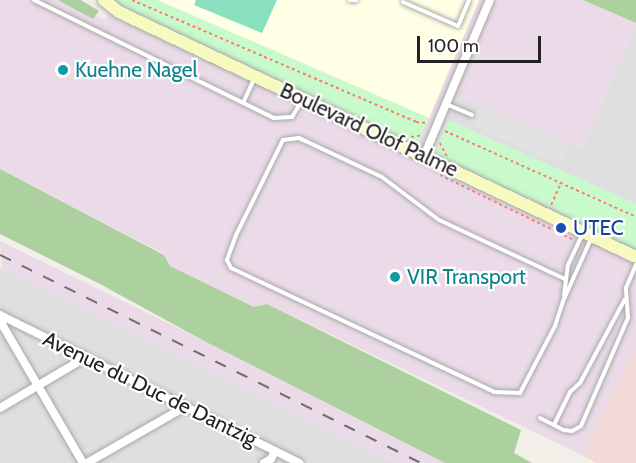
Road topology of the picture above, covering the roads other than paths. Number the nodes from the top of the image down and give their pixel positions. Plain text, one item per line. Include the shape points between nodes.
1 (34, 0) edge
2 (104, 0) edge
3 (350, 0) edge
4 (356, 0) edge
5 (469, 0) edge
6 (490, 0) edge
7 (403, 2) dead end
8 (255, 76) junction
9 (302, 98) junction
10 (243, 103) junction
11 (446, 104) junction
12 (472, 115) dead end
13 (424, 156) junction
14 (588, 234) junction
15 (636, 257) edge
16 (636, 264) edge
17 (565, 279) junction
18 (626, 298) junction
19 (564, 299) junction
20 (0, 315) edge
21 (82, 356) junction
22 (38, 386) junction
23 (182, 405) junction
24 (0, 408) edge
25 (540, 418) dead end
26 (554, 425) junction
27 (275, 451) junction
28 (85, 463) edge
29 (264, 463) edge
30 (299, 463) edge

1 - 10 lane
2 - 8 street, Boulevard Olof Palme via 119,12
3 - 4 lane
5 - 7 lane via 458,26
6 - 11 street
8 - 9 street, Boulevard Olof Palme
8 - 10 lane
9 - 10 lane via 296,113 284,120
9 - 13 street, Boulevard Olof Palme
11 - 12 lane
11 - 13 street
13 - 14 street, Boulevard Olof Palme
14 - 15 street, Boulevard Olof Palme
14 - 17 lane via 568,265
14 - 19 lane
16 - 18 lane
17 - 19 lane
17 - 19 lane via 439,220 382,177 298,138 283,140 227,261 231,268 494,392 520,393 555,326
18 - 26 lane
18 - 26 lane via 628,318 581,426 572,431
20 - 21 street, Avenue du Duc de Dantzig
20 - 22 street
21 - 22 street
21 - 23 street, Avenue du Duc de Dantzig
22 - 24 street
22 - 28 street
23 - 27 street, Avenue du Duc de Dantzig
23 - 28 street
25 - 26 lane
27 - 29 street
27 - 30 street, Avenue du Duc de Dantzig

